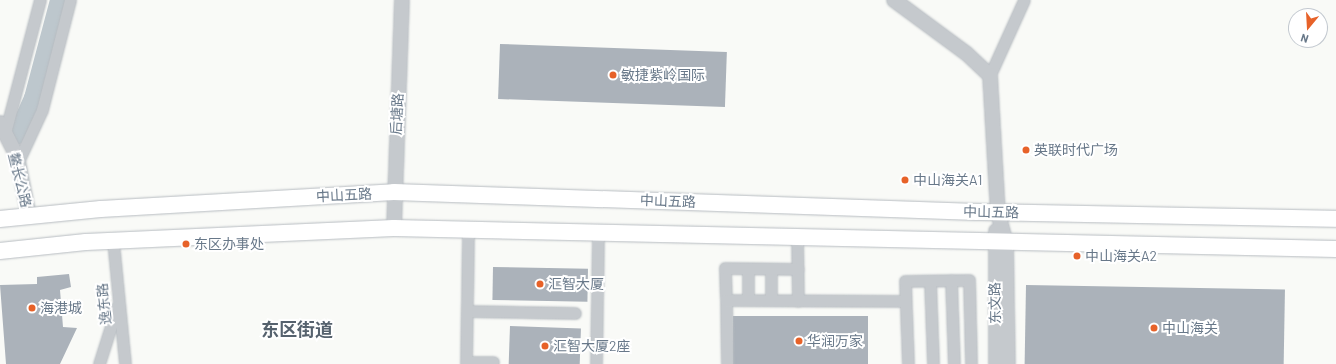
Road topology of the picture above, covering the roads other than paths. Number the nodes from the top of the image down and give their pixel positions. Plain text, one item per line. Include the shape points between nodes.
1 (40, 0) edge
2 (70, 0) edge
3 (402, 0) edge
4 (894, 0) edge
5 (1024, 0) edge
6 (990, 75) junction
7 (2, 128) edge
8 (18, 162) junction
9 (394, 192) junction
10 (998, 213) junction
11 (29, 216) junction
12 (0, 219) edge
13 (1336, 219) edge
14 (394, 228) junction
15 (468, 230) junction
16 (598, 233) junction
17 (797, 238) junction
18 (113, 241) junction
19 (1000, 243) junction
20 (1336, 249) edge
21 (0, 251) edge
22 (748, 269) junction
23 (771, 269) junction
24 (798, 269) junction
25 (951, 280) junction
26 (930, 281) junction
27 (726, 300) junction
28 (748, 300) junction
29 (772, 300) junction
30 (798, 301) junction
31 (905, 301) junction
32 (118, 302) junction
33 (467, 312) junction
34 (576, 313) dead end
35 (493, 362) dead end
36 (466, 363) edge
37 (99, 364) edge
38 (125, 364) edge
39 (596, 364) edge
40 (727, 364) edge
41 (908, 364) edge
42 (933, 364) edge
43 (954, 364) edge
44 (971, 364) edge
45 (996, 364) edge
46 (1008, 364) edge

1 - 7 street
2 - 8 street via 42,110
3 - 9 street, 后塘路
4 - 6 street via 966,53
5 - 6 street
6 - 10 street
7 - 8 street, 鳌长公路
8 - 11 street, 鳌长公路
9 - 10 main road, 中山五路
9 - 11 main road, 中山五路 via 101,209
9 - 14 street, 后塘路
10 - 13 main road, 中山五路
10 - 19 street
11 - 12 main road, 中山五路
14 - 15 main road
14 - 18 main road
15 - 16 main road
15 - 33 street
16 - 17 main road
16 - 39 street
17 - 19 main road
17 - 24 street
18 - 21 main road
18 - 32 street, 逸东路
19 - 20 main road
19 - 45 street, 东文路
19 - 46 street, 东文路
22 - 23 street
22 - 27 street via 725,268
22 - 28 street
23 - 24 street
23 - 29 street
24 - 30 street
25 - 26 street
25 - 43 street
25 - 44 street via 969,280
26 - 31 street via 905,281
26 - 42 street
27 - 28 street
27 - 40 street
28 - 29 street
29 - 30 street
30 - 31 street
31 - 41 street
32 - 37 street
32 - 38 street, 逸东路
33 - 34 street
33 - 36 street
35 - 36 street

